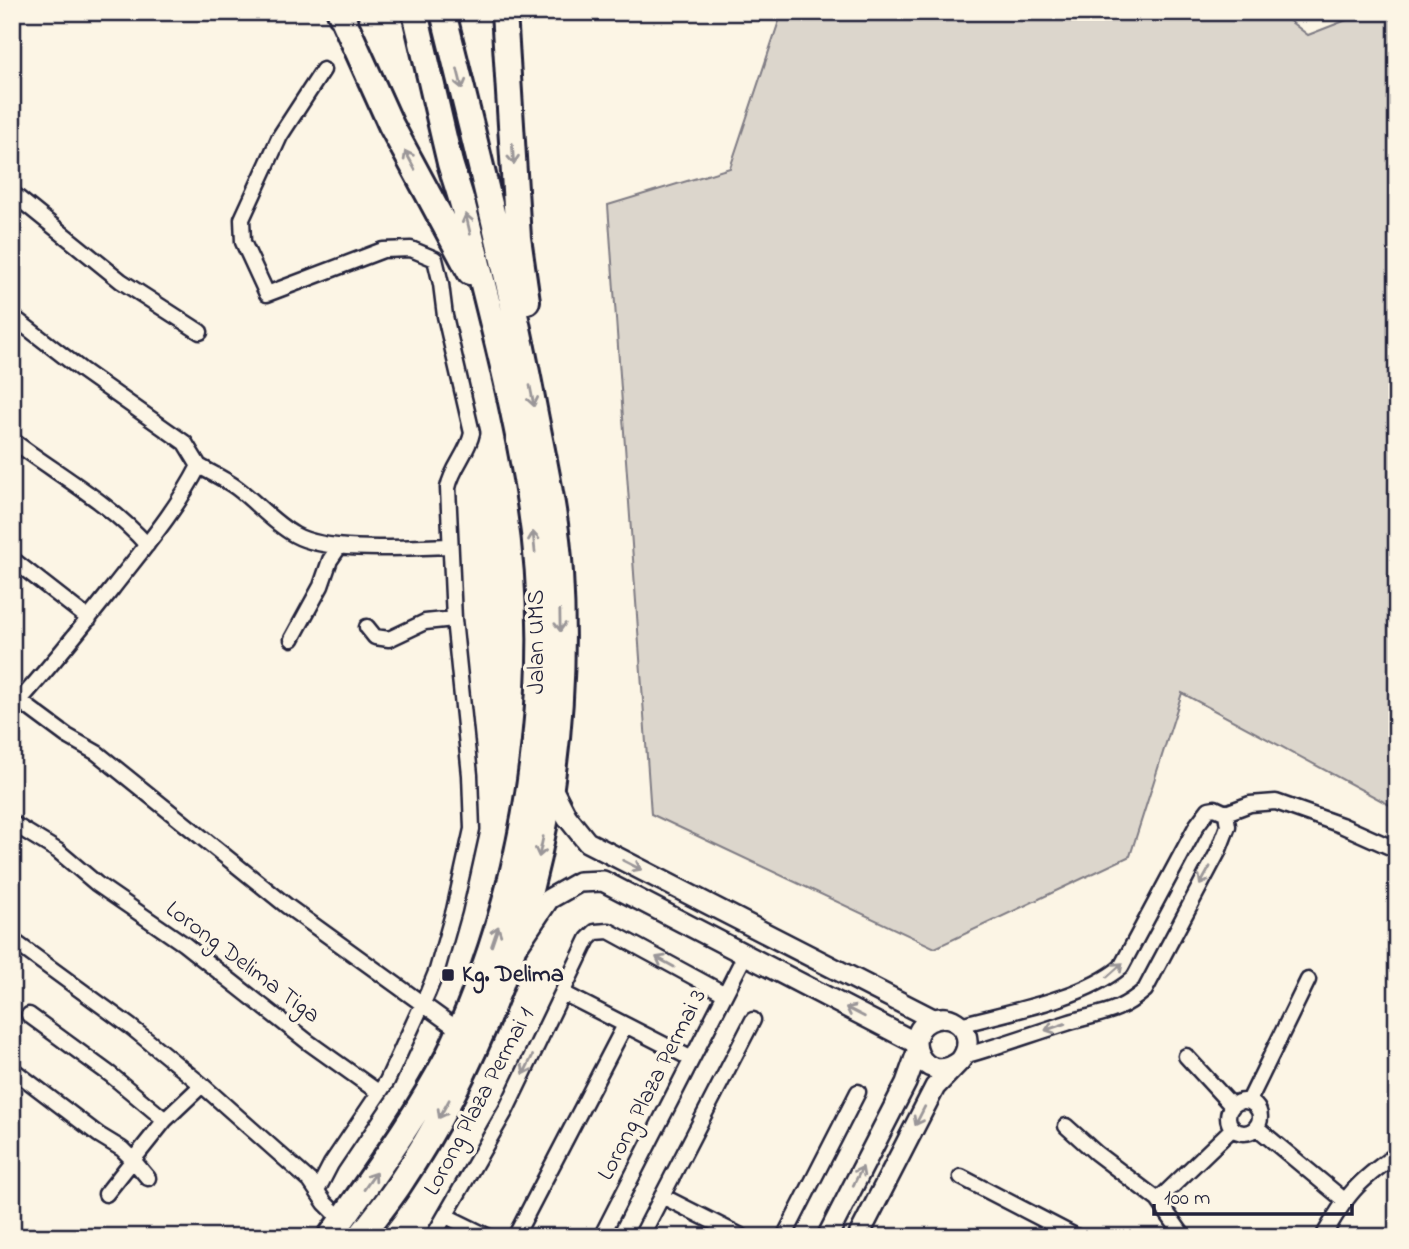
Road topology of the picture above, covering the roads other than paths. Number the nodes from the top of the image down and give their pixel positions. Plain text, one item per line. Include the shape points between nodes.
1 (340, 12) edge
2 (415, 12) edge
3 (443, 12) edge
4 (504, 12) edge
5 (323, 69) dead end
6 (12, 193) edge
7 (489, 307) junction
8 (12, 316) edge
9 (200, 332) dead end
10 (525, 358) junction
11 (12, 440) edge
12 (199, 466) junction
13 (148, 545) junction
14 (450, 546) junction
15 (339, 547) junction
16 (12, 559) edge
17 (89, 619) junction
18 (454, 619) junction
19 (367, 627) dead end
20 (292, 639) dead end
21 (16, 698) edge
22 (551, 786) junction
23 (1226, 813) junction
24 (12, 822) edge
25 (1397, 850) edge
26 (12, 940) edge
27 (745, 954) junction
28 (510, 957) junction
29 (1308, 980) dead end
30 (563, 993) junction
31 (725, 994) junction
32 (422, 1004) junction
33 (29, 1014) dead end
34 (933, 1019) junction
35 (753, 1020) dead end
36 (625, 1025) junction
37 (960, 1025) junction
38 (460, 1031) junction
39 (916, 1048) junction
40 (1186, 1056) dead end
41 (692, 1059) junction
42 (962, 1059) junction
43 (12, 1069) edge
44 (202, 1085) junction
45 (378, 1092) junction
46 (858, 1092) dead end
47 (1249, 1101) junction
48 (1232, 1106) junction
49 (165, 1120) junction
50 (1066, 1126) dead end
51 (1256, 1127) junction
52 (1233, 1129) junction
53 (1397, 1154) edge
54 (133, 1160) junction
55 (961, 1177) dead end
56 (148, 1178) dead end
57 (317, 1191) junction
58 (106, 1194) dead end
59 (662, 1196) junction
60 (1158, 1200) junction
61 (1343, 1200) junction
62 (446, 1216) junction
63 (336, 1228) edge
64 (360, 1237) edge
65 (433, 1237) edge
66 (489, 1237) edge
67 (515, 1237) edge
68 (601, 1237) edge
69 (641, 1237) edge
70 (743, 1237) edge
71 (784, 1237) edge
72 (827, 1237) edge
73 (858, 1237) edge
74 (1077, 1237) edge
75 (1184, 1237) edge
76 (1323, 1237) edge

7 -> 1 highway via 391,125
7 -> 2 highway, Jalan UMS
3 -> 10 highway, Jalan UMS
4 -> 10 highway via 528,312
5 - 14 street via 280,136 250,200 242,219 243,242 267,294 383,250 411,249 435,259 472,433 470,446 450,476
6 - 9 street via 121,281
38 -> 7 highway, Jalan UMS via 499,928 520,847 534,762 540,634 531,506
8 - 12 street via 185,443
10 -> 22 highway, Jalan UMS via 560,572 561,688
11 - 13 street via 96,499
12 - 13 street
12 - 15 street via 236,488 294,534 309,542
13 - 17 street
14 - 15 street
14 - 18 street
15 - 20 street
16 - 17 street
17 - 21 street via 54,663
18 - 19 street via 425,622 389,639 375,637
18 - 32 street via 472,830 437,970
21 - 32 street via 141,787 287,906
22 -> 28 highway, Jalan UMS via 532,889
22 -> 34 street via 587,842
23 - 25 street via 1250,804 1276,802
37 -> 23 street via 1081,990 1110,976 1121,967 1203,815 1215,808
23 -> 42 street via 1228,826 1218,852 1145,990 1111,1012
24 - 45 street, Lorong Delima Tiga via 58,851
26 - 44 street
27 - 28 street via 603,881 579,882 549,899
27 - 31 street, Lorong Plaza Permai 3
39 -> 27 street
28 -> 64 highway, Jalan UMS via 447,1104 399,1185
29 - 47 street
31 -> 30 street, Lorong Plaza Permai 1 via 603,930 588,939
30 - 36 street
30 -> 62 street, Lorong Plaza Permai 1 via 506,1110
31 - 41 street, Lorong Plaza Permai 3
32 - 38 street
32 - 45 street
33 - 49 street
34 - 37 street via 947,1018
34 - 39 street via 921,1029
35 - 59 street
36 - 41 street
36 - 67 street
37 - 42 street via 967,1040
63 -> 38 highway, Jalan UMS via 396,1144
39 - 42 street via 921,1060 936,1069
72 -> 39 street via 906,1083
40 - 48 street
41 - 68 street, Lorong Plaza Permai 3
42 -> 73 street via 935,1087
43 - 54 street
44 - 49 street
44 - 57 street
45 - 57 street
46 - 71 street
47 - 48 street
47 - 51 street via 1260,1112
48 - 52 street via 1228,1120
49 - 54 street
50 - 60 street
51 - 52 street via 1242,1133
51 - 61 street
52 - 60 street
53 - 61 street
54 - 56 street
54 - 58 street
55 - 74 street
57 - 63 street
59 - 69 street
59 - 70 street
60 - 75 street
61 - 76 street
62 - 65 street, Lorong Plaza Permai 1
62 - 66 street

